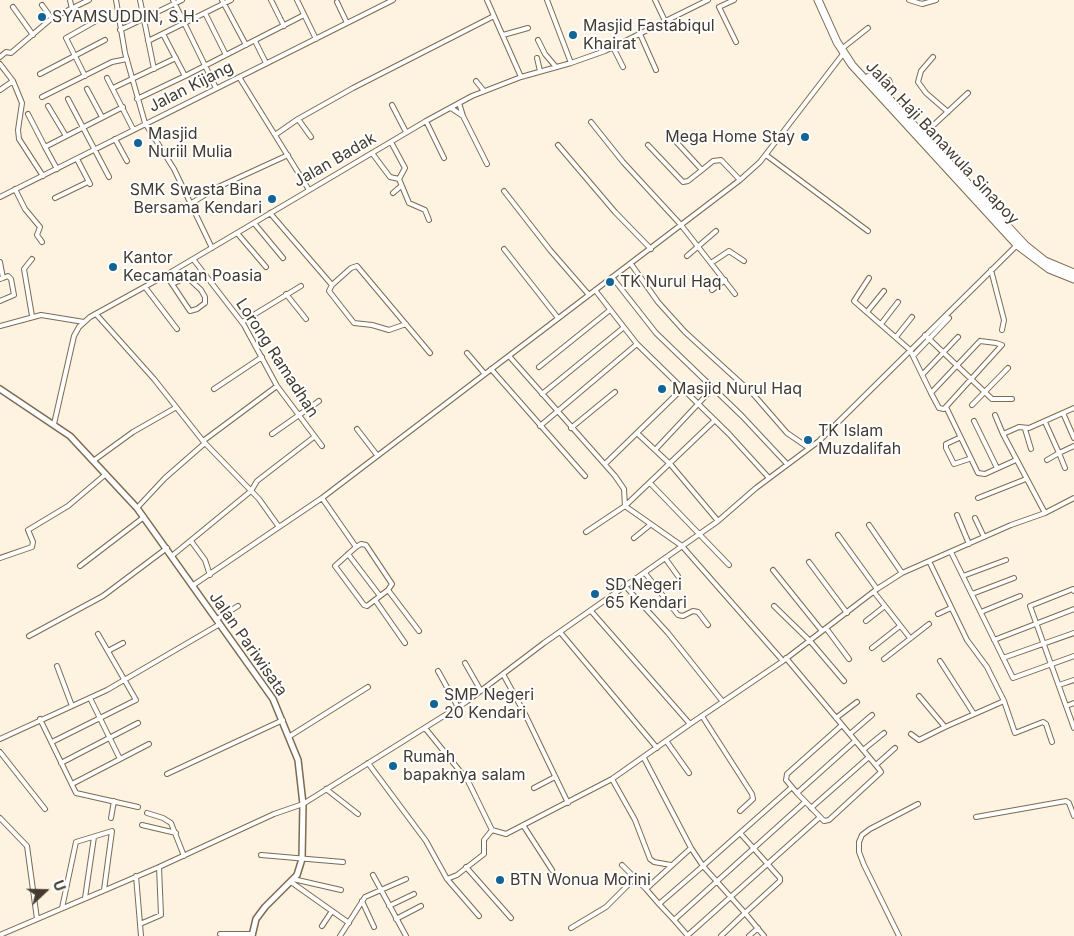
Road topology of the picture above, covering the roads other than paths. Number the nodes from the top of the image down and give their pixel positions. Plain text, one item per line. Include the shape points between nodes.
1 (70, 0) edge
2 (88, 0) edge
3 (116, 0) edge
4 (140, 0) edge
5 (182, 0) edge
6 (231, 0) edge
7 (271, 0) edge
8 (297, 0) edge
9 (393, 0) edge
10 (487, 0) edge
11 (548, 0) edge
12 (655, 0) edge
13 (708, 0) edge
14 (716, 0) edge
15 (734, 0) edge
16 (818, 0) edge
17 (822, 0) edge
18 (908, 0) edge
19 (936, 0) edge
20 (174, 2) edge
21 (223, 2) edge
22 (337, 2) dead end
23 (700, 2) edge
24 (42, 5) dead end
25 (13, 7) dead end
26 (719, 7) junction
27 (72, 8) junction
28 (205, 13) junction
29 (304, 15) junction
30 (494, 16) junction
31 (52, 19) junction
32 (143, 19) junction
33 (96, 21) dead end
34 (665, 21) junction
35 (185, 23) junction
36 (347, 23) junction
37 (284, 26) junction
38 (528, 28) dead end
39 (868, 28) dead end
40 (120, 30) junction
41 (163, 34) junction
42 (640, 34) junction
43 (34, 35) junction
44 (503, 35) junction
45 (316, 39) junction
46 (105, 40) dead end
47 (538, 40) dead end
48 (148, 41) junction
49 (255, 41) junction
50 (736, 42) dead end
51 (246, 45) junction
52 (612, 47) junction
53 (843, 51) junction
54 (226, 55) junction
55 (75, 56) junction
56 (933, 56) dead end
57 (0, 57) edge
58 (176, 58) junction
59 (537, 58) dead end
60 (127, 59) junction
61 (266, 63) junction
62 (571, 63) junction
63 (0, 64) edge
64 (853, 64) junction
65 (205, 66) junction
66 (556, 67) junction
67 (623, 67) dead end
68 (154, 69) junction
69 (656, 70) dead end
70 (540, 71) junction
71 (40, 74) dead end
72 (85, 76) junction
73 (185, 76) junction
74 (239, 77) junction
75 (521, 77) junction
76 (107, 78) dead end
77 (132, 78) junction
78 (889, 80) dead end
79 (13, 81) junction
80 (476, 81) dead end
81 (113, 88) junction
82 (216, 88) junction
83 (87, 89) dead end
84 (0, 90) edge
85 (484, 90) junction
86 (968, 93) dead end
87 (887, 96) junction
88 (42, 98) dead end
89 (68, 99) dead end
90 (138, 99) junction
91 (459, 103) junction
92 (392, 105) dead end
93 (48, 106) dead end
94 (123, 107) junction
95 (451, 108) junction
96 (948, 112) junction
97 (28, 114) dead end
98 (463, 116) junction
99 (102, 117) junction
100 (298, 119) junction
101 (426, 120) junction
102 (591, 122) dead end
103 (146, 123) junction
104 (84, 127) junction
105 (133, 130) junction
106 (406, 132) junction
107 (668, 133) dead end
108 (275, 134) junction
109 (924, 134) junction
110 (66, 136) junction
111 (311, 137) dead end
112 (115, 139) junction
113 (391, 142) junction
114 (558, 145) dead end
115 (648, 145) dead end
116 (46, 147) junction
117 (96, 149) junction
118 (372, 153) junction
119 (288, 155) junction
120 (766, 155) junction
121 (444, 158) dead end
122 (76, 159) junction
123 (127, 161) dead end
124 (487, 164) dead end
125 (57, 169) junction
126 (702, 170) junction
127 (43, 176) junction
128 (109, 177) dead end
129 (399, 179) junction
130 (740, 180) junction
131 (401, 186) junction
132 (15, 190) junction
133 (309, 190) junction
134 (504, 191) dead end
135 (393, 193) dead end
136 (0, 197) edge
137 (55, 198) dead end
138 (190, 204) junction
139 (270, 213) junction
140 (430, 220) dead end
141 (254, 222) junction
142 (681, 225) junction
143 (716, 231) dead end
144 (868, 231) dead end
145 (237, 233) junction
146 (42, 242) dead end
147 (1017, 245) junction
148 (698, 247) junction
149 (212, 248) junction
150 (504, 249) dead end
151 (651, 249) junction
152 (1032, 255) junction
153 (687, 256) dead end
154 (283, 258) dead end
155 (32, 259) dead end
156 (193, 259) junction
157 (744, 261) dead end
158 (0, 262) edge
159 (711, 263) junction
160 (631, 264) junction
161 (266, 267) dead end
162 (991, 270) junction
163 (1074, 273) edge
164 (166, 275) junction
165 (612, 277) junction
166 (2, 278) edge
167 (869, 278) dead end
168 (1074, 279) edge
169 (725, 280) junction
170 (172, 284) junction
171 (332, 285) junction
172 (301, 286) dead end
173 (145, 287) junction
174 (595, 290) junction
175 (712, 290) dead end
176 (884, 291) dead end
177 (286, 294) junction
178 (735, 294) dead end
179 (589, 295) junction
180 (0, 301) edge
181 (898, 302) dead end
182 (610, 310) junction
183 (867, 312) junction
184 (96, 314) junction
185 (32, 316) junction
186 (912, 317) dead end
187 (558, 318) junction
188 (949, 318) dead end
189 (306, 319) dead end
190 (84, 322) junction
191 (242, 322) junction
192 (406, 324) junction
193 (881, 324) junction
194 (0, 326) edge
195 (624, 328) junction
196 (177, 329) dead end
197 (1002, 330) dead end
198 (925, 335) junction
199 (896, 337) junction
200 (958, 337) dead end
201 (929, 338) junction
202 (637, 344) junction
203 (910, 350) junction
204 (943, 352) junction
205 (430, 353) dead end
206 (467, 353) dead end
207 (509, 356) junction
208 (913, 356) junction
209 (262, 357) junction
210 (957, 365) junction
211 (539, 367) dead end
212 (1008, 368) dead end
213 (491, 369) junction
214 (484, 373) junction
215 (923, 374) junction
216 (972, 380) junction
217 (276, 386) junction
218 (713, 388) junction
219 (0, 389) edge
220 (682, 389) junction
221 (214, 390) dead end
222 (615, 392) dead end
223 (985, 392) junction
224 (931, 393) junction
225 (542, 394) junction
226 (1012, 399) dead end
227 (319, 400) dead end
228 (698, 404) junction
229 (972, 405) dead end
230 (946, 406) junction
231 (175, 408) junction
232 (1074, 408) edge
233 (558, 412) junction
234 (1063, 413) junction
235 (996, 415) dead end
236 (298, 416) junction
237 (715, 420) junction
238 (974, 421) dead end
239 (1045, 422) junction
240 (54, 424) junction
241 (540, 426) junction
242 (571, 428) junction
243 (358, 429) dead end
244 (1025, 429) junction
245 (272, 434) dead end
246 (638, 434) junction
247 (1003, 434) junction
248 (314, 437) junction
249 (959, 438) junction
250 (1074, 438) edge
251 (204, 442) junction
252 (322, 446) dead end
253 (1074, 446) edge
254 (809, 448) junction
255 (1031, 449) dead end
256 (655, 450) junction
257 (377, 454) junction
258 (1059, 454) junction
259 (969, 459) junction
260 (1016, 460) junction
261 (1047, 460) dead end
262 (93, 461) junction
263 (605, 464) junction
264 (787, 464) junction
265 (670, 465) junction
266 (997, 468) junction
267 (1065, 468) dead end
268 (106, 474) junction
269 (585, 476) dead end
270 (769, 478) junction
271 (1026, 480) junction
272 (650, 483) junction
273 (251, 491) junction
274 (322, 498) junction
275 (978, 498) dead end
276 (1074, 498) edge
277 (625, 506) junction
278 (137, 508) junction
279 (1045, 512) junction
280 (958, 515) dead end
281 (144, 516) junction
282 (975, 518) dead end
283 (718, 521) junction
284 (650, 525) junction
285 (869, 525) dead end
286 (279, 526) junction
287 (586, 532) dead end
288 (699, 535) junction
289 (838, 536) dead end
290 (984, 537) junction
291 (634, 538) dead end
292 (191, 541) junction
293 (969, 544) junction
294 (682, 546) junction
295 (356, 547) junction
296 (167, 548) junction
297 (951, 552) junction
298 (348, 554) junction
299 (173, 555) junction
300 (0, 558) edge
301 (665, 558) junction
302 (1006, 560) dead end
303 (929, 561) junction
304 (808, 562) dead end
305 (729, 565) dead end
306 (80, 566) dead end
307 (773, 570) dead end
308 (645, 573) junction
309 (902, 574) junction
310 (210, 575) junction
311 (678, 576) dead end
312 (963, 576) junction
313 (1014, 578) dead end
314 (192, 586) junction
315 (626, 587) junction
316 (388, 590) junction
317 (876, 590) junction
318 (1073, 590) edge
319 (972, 594) junction
320 (380, 596) junction
321 (1020, 596) dead end
322 (375, 600) junction
323 (238, 606) dead end
324 (774, 606) dead end
325 (884, 606) junction
326 (951, 608) junction
327 (1074, 609) edge
328 (591, 611) junction
329 (980, 612) junction
330 (847, 613) junction
331 (938, 614) dead end
332 (866, 621) dead end
333 (218, 622) junction
334 (929, 624) dead end
335 (1036, 624) junction
336 (708, 626) dead end
337 (900, 626) junction
338 (824, 629) junction
339 (419, 631) dead end
340 (560, 632) junction
341 (1074, 633) edge
342 (98, 634) dead end
343 (29, 636) dead end
344 (910, 638) junction
345 (810, 640) junction
346 (994, 640) junction
347 (123, 643) dead end
348 (405, 643) dead end
349 (1044, 643) junction
350 (872, 648) dead end
351 (108, 651) junction
352 (1074, 656) edge
353 (1003, 658) junction
354 (849, 659) dead end
355 (884, 659) dead end
356 (785, 660) junction
357 (940, 661) dead end
358 (465, 663) dead end
359 (1052, 663) junction
360 (57, 666) dead end
361 (438, 671) dead end
362 (503, 674) junction
363 (126, 679) junction
364 (1074, 680) edge
365 (844, 681) dead end
366 (1060, 685) junction
367 (368, 688) dead end
368 (481, 691) junction
369 (920, 696) dead end
370 (90, 698) junction
371 (1004, 701) junction
372 (723, 702) junction
373 (856, 702) dead end
374 (1074, 703) edge
375 (72, 706) junction
376 (1066, 706) junction
377 (458, 707) junction
378 (974, 714) junction
379 (872, 715) dead end
380 (702, 716) junction
381 (100, 718) junction
382 (836, 718) junction
383 (40, 719) junction
384 (283, 720) junction
385 (138, 723) dead end
386 (690, 724) junction
387 (842, 725) junction
388 (1074, 726) edge
389 (945, 727) junction
390 (425, 728) junction
391 (884, 732) dead end
392 (850, 734) junction
393 (911, 734) dead end
394 (290, 736) junction
395 (110, 738) junction
396 (0, 739) edge
397 (855, 741) junction
398 (52, 742) junction
399 (667, 742) junction
400 (1052, 742) dead end
401 (149, 744) dead end
402 (657, 748) junction
403 (895, 748) dead end
404 (863, 750) junction
405 (0, 752) edge
406 (869, 757) junction
407 (120, 758) junction
408 (644, 758) junction
409 (61, 763) junction
410 (368, 763) junction
411 (876, 765) junction
412 (167, 774) dead end
413 (689, 774) dead end
414 (555, 777) junction
415 (612, 778) junction
416 (72, 784) junction
417 (792, 787) junction
418 (534, 788) dead end
419 (326, 789) junction
420 (797, 793) junction
421 (114, 801) junction
422 (805, 802) junction
423 (568, 803) junction
424 (303, 804) junction
425 (918, 804) dead end
426 (138, 807) dead end
427 (812, 808) junction
428 (45, 809) dead end
429 (740, 811) dead end
430 (146, 813) dead end
431 (358, 814) dead end
432 (976, 816) dead end
433 (1074, 816) edge
434 (820, 817) junction
435 (0, 818) edge
436 (111, 818) dead end
437 (142, 825) dead end
438 (523, 825) junction
439 (492, 830) junction
440 (740, 832) junction
441 (176, 833) junction
442 (94, 837) junction
443 (691, 848) junction
444 (754, 849) junction
445 (261, 855) dead end
446 (184, 856) junction
447 (302, 859) junction
448 (343, 862) dead end
449 (768, 864) junction
450 (622, 865) dead end
451 (671, 865) junction
452 (703, 866) junction
453 (159, 867) junction
454 (466, 868) junction
455 (552, 870) dead end
456 (372, 875) dead end
457 (136, 876) junction
458 (406, 878) dead end
459 (635, 878) junction
460 (447, 879) junction
461 (292, 881) junction
462 (718, 882) junction
463 (646, 889) junction
464 (104, 890) junction
465 (341, 890) dead end
466 (381, 890) junction
467 (414, 894) dead end
468 (731, 897) junction
469 (85, 898) junction
470 (362, 901) junction
471 (659, 904) junction
472 (389, 906) junction
473 (421, 906) dead end
474 (62, 908) junction
475 (332, 911) junction
476 (745, 913) junction
477 (479, 916) dead end
478 (396, 918) junction
479 (511, 918) dead end
480 (37, 919) junction
481 (674, 920) junction
482 (349, 923) junction
483 (140, 924) junction
484 (322, 926) dead end
485 (374, 927) dead end
486 (572, 928) dead end
487 (758, 928) junction
488 (11, 933) edge
489 (220, 934) dead end
490 (251, 935) edge
491 (0, 936) edge
492 (141, 936) edge
493 (340, 936) edge
494 (406, 936) edge
495 (688, 936) edge
496 (720, 936) edge
497 (749, 936) edge
498 (764, 936) edge
499 (898, 936) edge

1 - 27 street
2 - 27 street
3 - 40 street
4 - 32 street
5 - 20 street
6 - 21 street
7 - 37 street
8 - 29 street
9 - 36 street, Jalan Kijang
10 - 30 street
11 - 62 street
12 - 34 street
13 - 23 street, Jalan Badak
14 - 26 street
15 - 26 street
16 - 53 highway, Jalan Haji Banawula Sinapoy
17 - 53 highway, Jalan Haji Banawula Sinapoy
18 - 19 street via 922,4
20 - 32 street
20 - 35 street
21 - 28 street
21 - 51 street
22 - 36 street
23 - 34 street, Jalan Badak
24 - 31 street
25 - 43 street
26 - 50 street
27 - 31 street
28 - 35 street
28 - 54 street
29 - 37 street
29 - 45 street
30 - 44 street
30 - 100 street
31 - 43 street
32 - 40 street
32 - 48 street
33 - 55 street via 66,38
34 - 42 street, Jalan Badak
35 - 41 street
35 - 65 street
36 - 45 street, Jalan Kijang
37 - 49 street
38 - 44 street
39 - 53 street
40 - 60 street
41 - 48 street
41 - 58 street
42 - 52 street, Jalan Badak
42 - 69 street
43 - 57 street via 11,53 6,52
44 - 75 street
45 - 61 street, Jalan Kijang
46 - 55 street
47 - 66 street
48 - 68 street
49 - 51 street
49 - 61 street
51 - 54 street
52 - 62 street, Jalan Badak
52 - 67 street
53 - 64 highway, Jalan Haji Banawula Sinapoy
53 - 120 street
54 - 65 street
55 - 71 street
55 - 72 street
56 - 96 street via 921,71 918,82
58 - 68 street
58 - 73 street
59 - 70 street
60 - 72 street via 112,62
60 - 77 street
61 - 74 street, Jalan Kijang
62 - 66 street, Jalan Badak
63 - 79 street
64 - 87 highway, Jalan Haji Banawula Sinapoy
64 - 147 highway, Jalan Haji Banawula Sinapoy
65 - 73 street
65 - 82 street
66 - 70 street, Jalan Badak
68 - 77 street
70 - 75 street, Jalan Badak
72 - 88 street
73 - 90 street
74 - 82 street, Jalan Kijang
74 - 108 street
75 - 85 street, Jalan Badak
76 - 81 street
77 - 81 street
77 - 90 street
78 - 87 street via 892,88
79 - 84 street
79 - 127 street via 22,103 19,139
80 - 85 street
81 - 94 street
82 - 103 street, Jalan Kijang
83 - 99 street
85 - 91 street, Jalan Badak
86 - 96 street
87 - 109 highway, Jalan Haji Banawula Sinapoy
89 - 104 street
90 - 103 street
91 - 95 street, Jalan Badak
91 - 98 street
92 - 106 street
93 - 110 street
94 - 99 street
94 - 105 street
95 - 98 street
95 - 101 street, Jalan Badak
96 - 109 street
97 - 116 street
98 - 124 street
99 - 104 street
100 - 108 street
100 - 111 street
101 - 106 street, Jalan Badak
101 - 121 street
102 - 142 street
103 - 105 street, Jalan Kijang
103 - 138 street via 174,169
104 - 110 street
104 - 117 street
105 - 112 street, Jalan Kijang
106 - 113 street, Jalan Badak
107 - 126 street
108 - 119 street
109 - 152 highway, Jalan Haji Banawula Sinapoy
110 - 116 street
112 - 117 street, Jalan Kijang
112 - 123 street
113 - 118 street, Jalan Badak
113 - 129 street via 405,168
114 - 151 street
115 - 126 street via 682,182 688,182
116 - 125 street
117 - 122 street, Jalan Kijang
117 - 128 street
118 - 129 street via 390,177
118 - 133 street, Jalan Badak
119 - 133 street
119 - 138 street via 216,188
120 - 130 street
120 - 144 street
122 - 125 street, Jalan Kijang
122 - 137 street via 89,183
125 - 127 street, Jalan Kijang
126 - 130 street via 721,160
127 - 132 street, Jalan Kijang
129 - 131 street
130 - 142 street
131 - 135 street
131 - 140 street via 409,204 424,210
132 - 136 street, Jalan Kijang
132 - 146 street via 25,209 39,224 37,235
133 - 139 street, Jalan Badak
134 - 179 street
138 - 149 street
139 - 141 street, Jalan Badak
139 - 171 street
141 - 145 street, Jalan Badak
141 - 154 street
142 - 148 street
142 - 151 street
143 - 148 street
145 - 149 street, Jalan Badak
145 - 161 street
147 - 152 highway, Jalan Haji Banawula Sinapoy
147 - 162 street
148 - 153 street
148 - 159 street
149 - 156 street, Jalan Badak
150 - 187 street
151 - 160 street
152 - 163 highway, Jalan Haji Banawula Sinapoy
152 - 168 highway, Jalan Haji Banawula Sinapoy via 1050,269
155 - 185 street via 24,269
156 - 164 street, Jalan Badak
156 - 191 street, Lorong Ramadhan
157 - 159 street via 729,251
158 - 166 street
159 - 169 street
160 - 165 street
160 - 254 street via 684,332 754,395 787,433
162 - 197 street via 1002,313
162 - 198 street
164 - 170 street
164 - 173 street, Jalan Badak
165 - 174 street
165 - 218 street via 649,326
166 - 180 street via 8,276 11,279 14,295
167 - 183 street via 854,300
169 - 175 street
169 - 178 street
170 - 170 street via 190,311 205,303 201,290 187,277
171 - 192 street via 330,291 354,323 389,330
171 - 192 street via 357,266
172 - 177 street
173 - 184 street, Jalan Badak
173 - 196 street
174 - 179 street
174 - 182 street
176 - 183 street
177 - 189 street
177 - 191 street
179 - 187 street
181 - 193 street
182 - 195 street
182 - 211 street
183 - 193 street
184 - 190 street, Jalan Badak
184 - 231 street via 154,379
185 - 190 street
185 - 194 street
186 - 199 street
187 - 207 street
188 - 201 street
190 - 240 street, Jalan Badak via 74,336
191 - 209 street, Lorong Ramadhan
192 - 205 street
193 - 199 street
195 - 202 street
195 - 225 street
198 - 201 street
198 - 203 street
199 - 203 street
200 - 204 street
201 - 204 street
201 - 208 street
202 - 220 street
202 - 233 street
203 - 208 street
203 - 254 street via 841,422
204 - 210 street
204 - 215 street
206 - 214 street
207 - 213 street
207 - 225 street
208 - 215 street
209 - 217 street, Lorong Ramadhan
209 - 221 street
210 - 216 street
210 - 216 street via 981,341 1002,344
210 - 224 street
212 - 223 street
213 - 214 street
213 - 241 street
214 - 257 street
215 - 224 street
216 - 223 street
216 - 230 street
217 - 236 street, Lorong Ramadhan
217 - 251 street
218 - 228 street
218 - 264 street
219 - 240 street, Jalan Pariwisata
220 - 228 street
220 - 246 street
222 - 242 street
223 - 226 street via 996,401
223 - 229 street
224 - 230 street via 937,407 942,410
225 - 233 street
227 - 236 street
228 - 237 street
228 - 256 street
230 - 249 street
231 - 251 street
231 - 262 street via 133,432
232 - 234 street
233 - 241 street
233 - 242 street
234 - 239 street
234 - 250 street
235 - 247 street
236 - 245 street
236 - 248 street, Lorong Ramadhan
237 - 265 street
237 - 270 street
238 - 266 street
239 - 244 street
239 - 258 street
240 - 262 street, Jalan Pariwisata
241 - 269 street
242 - 263 street
243 - 257 street
244 - 247 street via 1018,427
244 - 255 street
246 - 256 street
246 - 263 street
247 - 260 street
248 - 252 street, Lorong Ramadhan
248 - 273 street via 257,481
249 - 259 street
249 - 259 street via 946,444 946,448 954,464
251 - 273 street
251 - 278 street
253 - 258 street
254 - 264 street
256 - 265 street
257 - 274 street
258 - 261 street
258 - 267 street
259 - 266 street via 981,475
260 - 266 street
260 - 271 street
262 - 268 street, Jalan Pariwisata
263 - 277 street via 621,483 626,496
264 - 270 street
265 - 272 street
265 - 283 street
268 - 278 street, Jalan Pariwisata
268 - 300 street via 68,506 28,530 32,547
270 - 283 street
271 - 275 street
271 - 279 street
272 - 277 street
272 - 288 street
273 - 286 street
273 - 292 street
274 - 286 street
274 - 295 street
276 - 279 street
277 - 284 street
277 - 287 street
278 - 281 street, Jalan Pariwisata
279 - 290 street
280 - 293 street
281 - 296 street, Jalan Pariwisata
281 - 306 street
282 - 290 street
283 - 288 street
284 - 291 street
284 - 294 street
285 - 309 street
286 - 310 street
288 - 294 street
288 - 305 street
289 - 317 street
290 - 293 street
292 - 299 street
292 - 310 street via 205,560
293 - 297 street
294 - 301 street
294 - 356 street
295 - 298 street
295 - 316 street via 366,546 392,582
296 - 299 street, Jalan Pariwisata
296 - 343 street via 103,596
297 - 303 street
297 - 312 street
298 - 320 street
298 - 322 street via 335,566 364,605 368,606
299 - 314 street, Jalan Pariwisata
301 - 308 street
301 - 311 street
302 - 312 street
303 - 309 street
303 - 326 street
304 - 330 street
307 - 338 street
308 - 315 street
308 - 336 street via 678,614 698,612
309 - 317 street
310 - 314 street
312 - 319 street
313 - 319 street
314 - 333 street, Jalan Pariwisata
315 - 328 street
315 - 372 street
316 - 320 street
316 - 339 street
317 - 325 street
317 - 330 street
318 - 335 street via 1030,606
319 - 329 street
320 - 322 street
321 - 329 street
322 - 348 street
323 - 333 street
324 - 345 street
325 - 332 street
325 - 337 street
326 - 331 street
326 - 371 street
327 - 335 street
328 - 340 street
328 - 386 street
329 - 346 street
330 - 338 street
333 - 363 street
333 - 384 street, Jalan Pariwisata via 273,699
334 - 344 street
335 - 346 street
335 - 349 street
337 - 344 street
337 - 350 street
338 - 345 street
338 - 354 street
340 - 362 street
340 - 402 street
341 - 349 street
342 - 351 street
344 - 355 street
345 - 356 street
345 - 365 street
346 - 353 street
347 - 351 street
349 - 353 street
349 - 359 street
351 - 363 street
352 - 359 street
353 - 359 street via 1013,678
356 - 372 street
356 - 382 street
357 - 378 street
358 - 368 street
359 - 366 street
360 - 375 street
361 - 377 street
362 - 368 street
362 - 414 street
363 - 370 street
363 - 381 street via 136,700
364 - 366 street
366 - 376 street
367 - 394 street
368 - 377 street
369 - 389 street
370 - 375 street
370 - 381 street
371 - 378 street
371 - 400 street via 1015,732 1043,722
372 - 380 street
373 - 382 street
374 - 376 street
375 - 383 street
376 - 388 street
377 - 390 street
378 - 389 street
379 - 392 street
380 - 386 street
380 - 429 street via 752,794 753,799
381 - 395 street
381 - 398 street
382 - 387 street
383 - 396 street
383 - 398 street
384 - 394 street, Jalan Pariwisata
384 - 412 street
385 - 395 street
386 - 399 street
387 - 392 street
387 - 417 street via 787,774 786,780
389 - 393 street via 919,740
390 - 410 street
390 - 439 street via 468,781
391 - 404 street
392 - 397 street
394 - 424 street, Jalan Pariwisata via 298,760
395 - 407 street
395 - 409 street
397 - 404 street
397 - 420 street
398 - 409 street
399 - 402 street
399 - 413 street
401 - 407 street
402 - 408 street
403 - 411 street
404 - 406 street
405 - 428 street
406 - 411 street
406 - 427 street
407 - 416 street
408 - 415 street
408 - 443 street
409 - 416 street
410 - 419 street
410 - 460 street via 426,841
411 - 434 street via 879,775 827,822
414 - 418 street
414 - 423 street
415 - 423 street
415 - 451 street via 635,820 650,859
416 - 421 street via 79,795
417 - 420 street
417 - 440 street
419 - 424 street
419 - 431 street
420 - 422 street
421 - 426 street
421 - 436 street
422 - 427 street
422 - 444 street
423 - 438 street
424 - 446 street
424 - 447 street, Jalan Pariwisata
425 - 499 street via 870,829 859,842 864,865
427 - 434 street
430 - 441 street via 167,820
432 - 433 street via 1066,801
434 - 449 street
435 - 480 street via 27,846
437 - 441 street
438 - 439 street via 506,834
438 - 455 street
439 - 454 street via 484,840 484,854
440 - 444 street
440 - 452 street
441 - 446 street
442 - 464 street via 112,831
442 - 469 street
442 - 474 street via 76,842
443 - 451 street
443 - 452 street
444 - 449 street
444 - 462 street
445 - 447 street
446 - 453 street
447 - 448 street
447 - 461 street via 300,872
449 - 468 street
449 - 476 street via 780,881
450 - 459 street
451 - 463 street
452 - 462 street
452 - 471 street
453 - 457 street
453 - 483 street via 162,915
454 - 460 street
454 - 479 street
456 - 466 street
457 - 464 street
457 - 483 street
458 - 466 street
459 - 463 street
459 - 486 street via 606,907
460 - 477 street
461 - 465 street
461 - 475 street
461 - 490 street via 265,907
462 - 468 street
462 - 481 street
463 - 471 street
464 - 469 street
466 - 470 street
466 - 472 street
467 - 472 street
468 - 476 street
468 - 495 street
469 - 474 street
470 - 482 street
470 - 485 street
471 - 481 street
472 - 478 street
473 - 478 street
474 - 480 street
475 - 482 street
475 - 484 street
476 - 487 street
476 - 496 street
478 - 494 street
480 - 488 street
481 - 495 street
482 - 493 street
483 - 492 street
487 - 497 street
487 - 498 street
488 - 491 street
489 - 490 street

